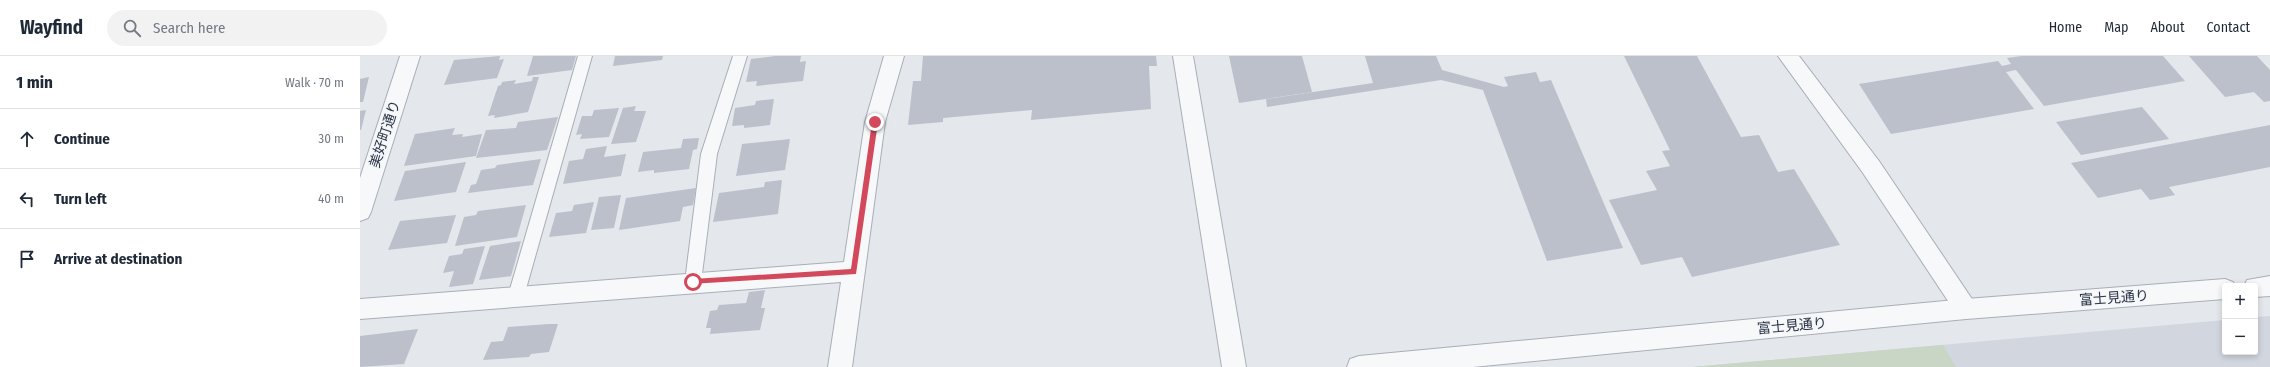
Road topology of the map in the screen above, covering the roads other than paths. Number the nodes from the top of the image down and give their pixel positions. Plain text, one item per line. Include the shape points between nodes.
1 (410, 56) edge
2 (585, 56) edge
3 (740, 56) edge
4 (894, 56) edge
5 (1183, 56) edge
6 (1788, 56) edge
7 (360, 212) edge
8 (854, 272) junction
9 (693, 282) junction
10 (2270, 286) edge
11 (2258, 287) edge
12 (2222, 289) edge
13 (516, 296) junction
14 (360, 309) edge
15 (1966, 309) junction
16 (840, 367) edge
17 (1234, 367) edge
18 (1359, 367) edge

1 - 7 street, 美好町通り
2 - 13 lane
3 - 9 lane via 709,154
4 - 8 street via 875,122
5 - 17 street
6 - 15 street via 1871,167
8 - 9 street
8 - 16 street
9 - 13 street
10 - 11 street
12 - 15 street, 富士見通り
13 - 14 street
15 - 18 street, 富士見通り

